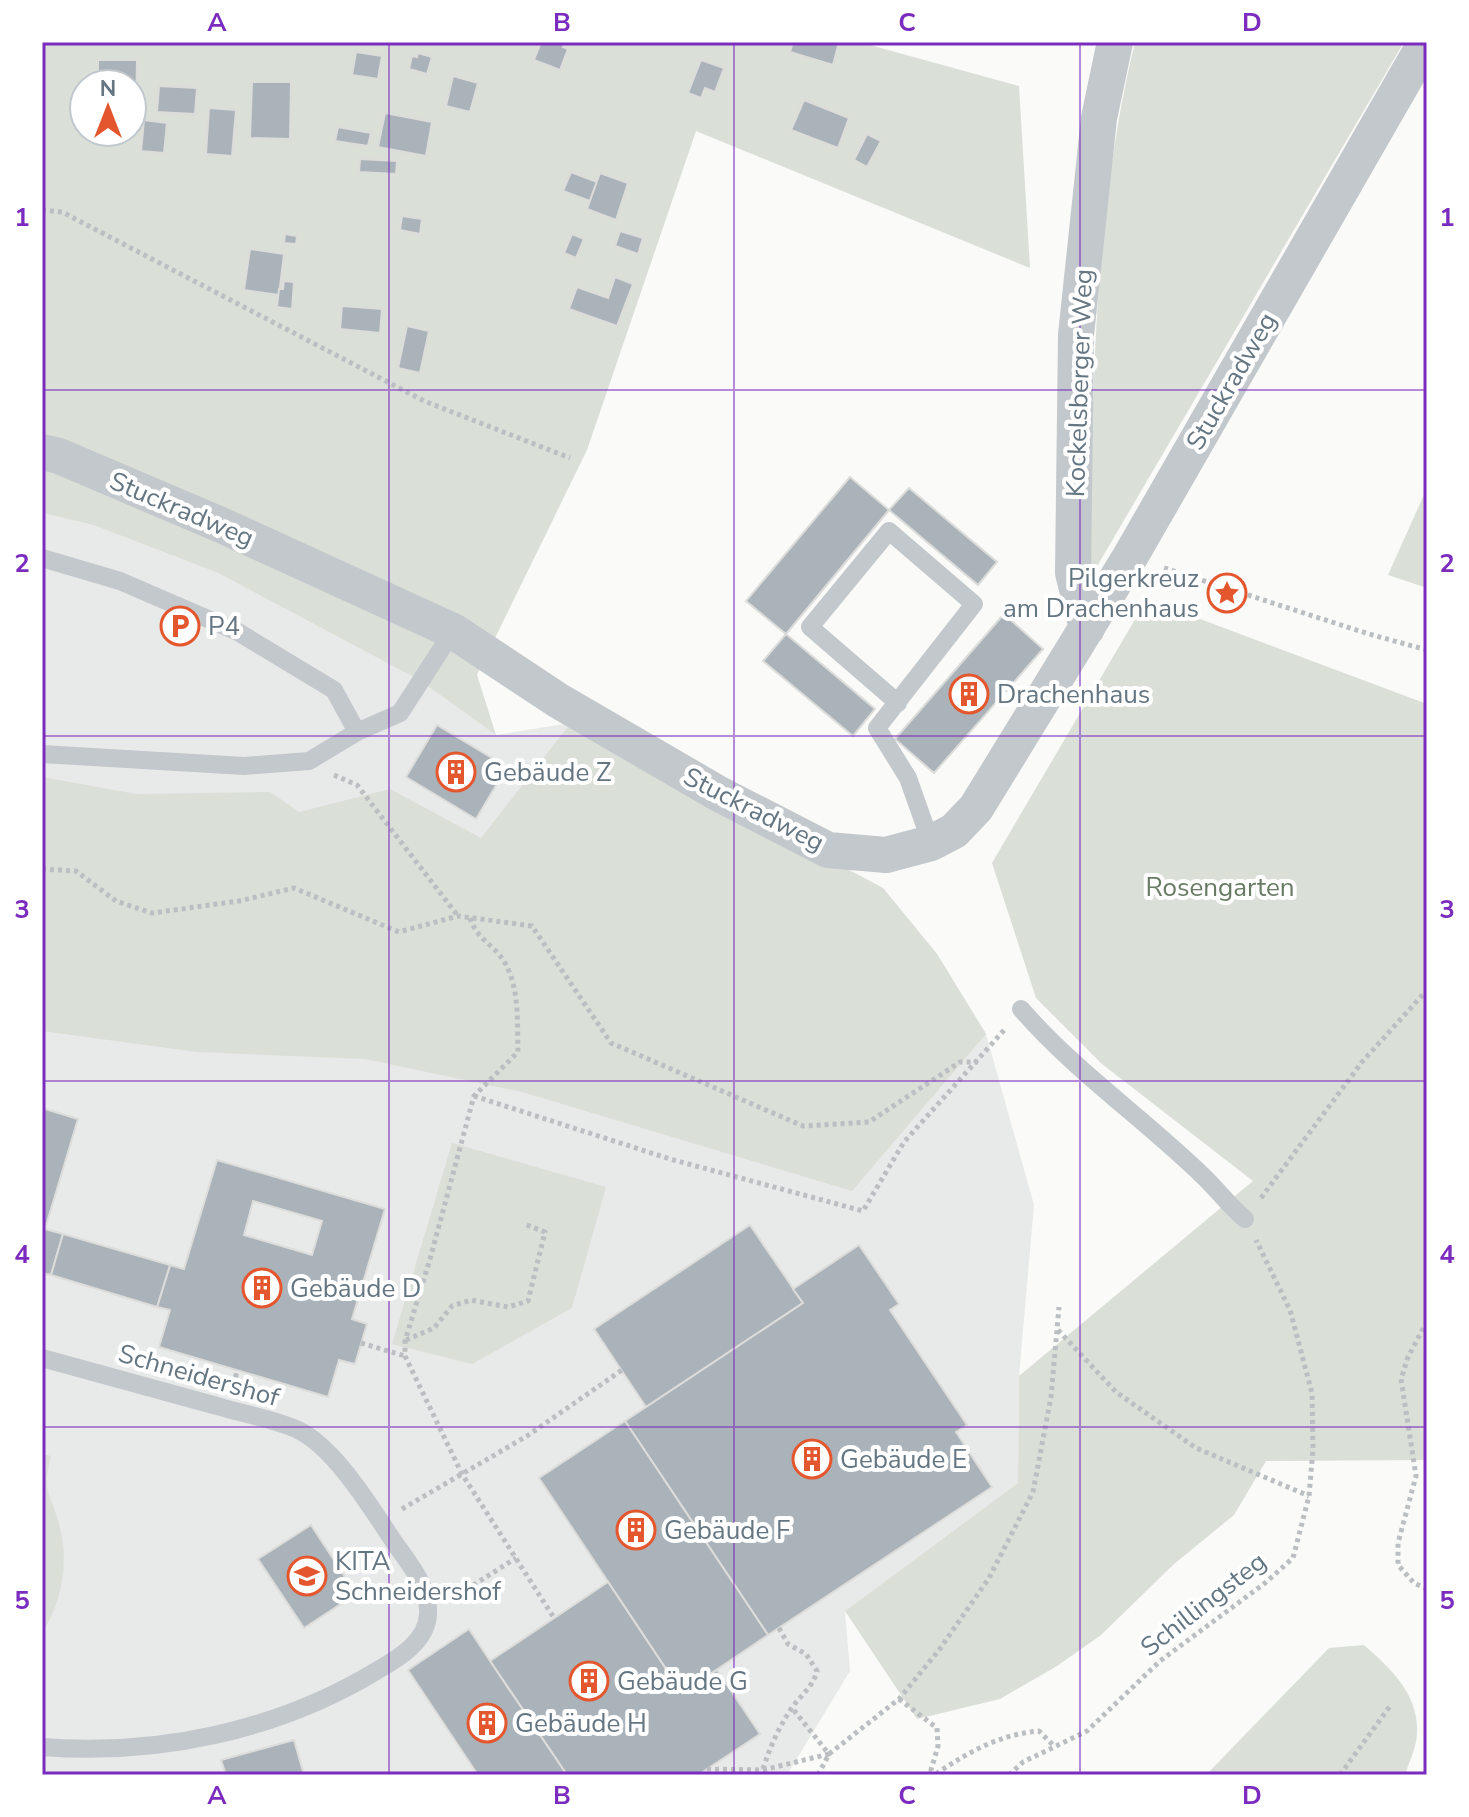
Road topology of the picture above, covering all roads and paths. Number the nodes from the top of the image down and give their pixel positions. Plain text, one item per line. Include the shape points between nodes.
1 (1115, 42) edge
2 (1426, 42) edge
3 (42, 210) edge
4 (42, 452) edge
5 (570, 458) dead end
6 (1130, 557) junction
7 (42, 558) edge
8 (1087, 628) junction
9 (453, 631) junction
10 (1427, 650) edge
11 (898, 703) junction
12 (357, 732) junction
13 (42, 754) edge
14 (309, 761) junction
15 (931, 843) junction
16 (42, 869) edge
17 (458, 916) junction
18 (470, 918) junction
19 (1427, 990) edge
20 (1021, 1009) joint
21 (978, 1062) junction
22 (474, 1096) junction
23 (1245, 1219) junction
24 (524, 1224) dead end
25 (1059, 1307) dead end
26 (1427, 1321) edge
27 (1057, 1329) junction
28 (405, 1341) junction
29 (361, 1343) dead end
30 (405, 1356) junction
31 (42, 1358) edge
32 (622, 1370) dead end
33 (462, 1474) junction
34 (1309, 1496) junction
35 (380, 1521) junction
36 (516, 1558) junction
37 (1427, 1589) edge
38 (428, 1614) junction
39 (554, 1618) dead end
40 (779, 1628) dead end
41 (1427, 1664) edge
42 (1427, 1670) edge
43 (899, 1699) junction
44 (1390, 1706) dead end
45 (792, 1708) junction
46 (42, 1747) edge
47 (1055, 1747) junction
48 (829, 1754) junction
49 (741, 1768) junction
50 (707, 1769) dead end
51 (763, 1770) junction
52 (724, 1775) edge
53 (818, 1775) edge
54 (1009, 1775) edge
55 (1340, 1775) edge

1 - 8 street, Kockelsberger Weg via 1099,118 1076,335 1073,573
2 - 6 street, Stuckradweg
3 - 5 path via 62,212 424,401
4 - 9 street, Stuckradweg via 221,525
6 - 8 street, Stuckradweg
6 - 10 path
7 - 12 lane via 120,581 238,632 334,690
8 - 15 street, Stuckradweg via 976,808 954,831
9 - 12 lane via 400,713
9 - 15 street, Stuckradweg via 625,740 828,850 886,855
11 - 11 lane via 974,604 889,531 810,627
11 - 15 lane via 877,728 908,778
12 - 14 lane
13 - 14 lane via 244,766
14 - 17 path via 357,785
16 - 17 path via 76,871 116,901 152,913 294,888 399,932
17 - 18 path
18 - 21 path via 532,926 611,1043 803,1126 869,1122 960,1062
18 - 22 path via 474,931 505,961 516,992 518,1052
19 - 23 path via 1362,1062
20 - 21 path
20 - 23 lane via 1047,1040
21 - 22 path via 904,1142 863,1211 670,1159
22 - 28 path
23 - 34 path, Schillingsteg via 1290,1310 1312,1393
24 - 28 path via 545,1232 528,1301 508,1307 471,1300 452,1306 434,1328
25 - 27 path
26 - 37 path via 1401,1379 1416,1476 1398,1543 1398,1565
27 - 34 path via 1116,1392 1196,1448
27 - 43 path via 1033,1492 989,1578
28 - 30 path
29 - 30 path
30 - 33 path
31 - 35 lane, Schneidershof via 299,1430 334,1458
32 - 33 path
33 - 35 path
33 - 36 path
34 - 47 path, Schillingsteg via 1293,1558 1160,1661 1087,1731
35 - 38 lane, Schneidershof via 423,1588
36 - 38 path
36 - 39 path
38 - 46 lane via 407,1653 347,1689 286,1714 219,1735 150,1746
40 - 45 path via 817,1671
41 - 42 path
43 - 47 path via 937,1728 931,1770 937,1773 974,1749 1014,1733 1039,1731
43 - 48 path
44 - 55 path
45 - 48 path
45 - 51 path via 773,1738
47 - 54 path, Schillingsteg
48 - 51 path
48 - 53 path
49 - 50 path
49 - 51 path
49 - 52 path

